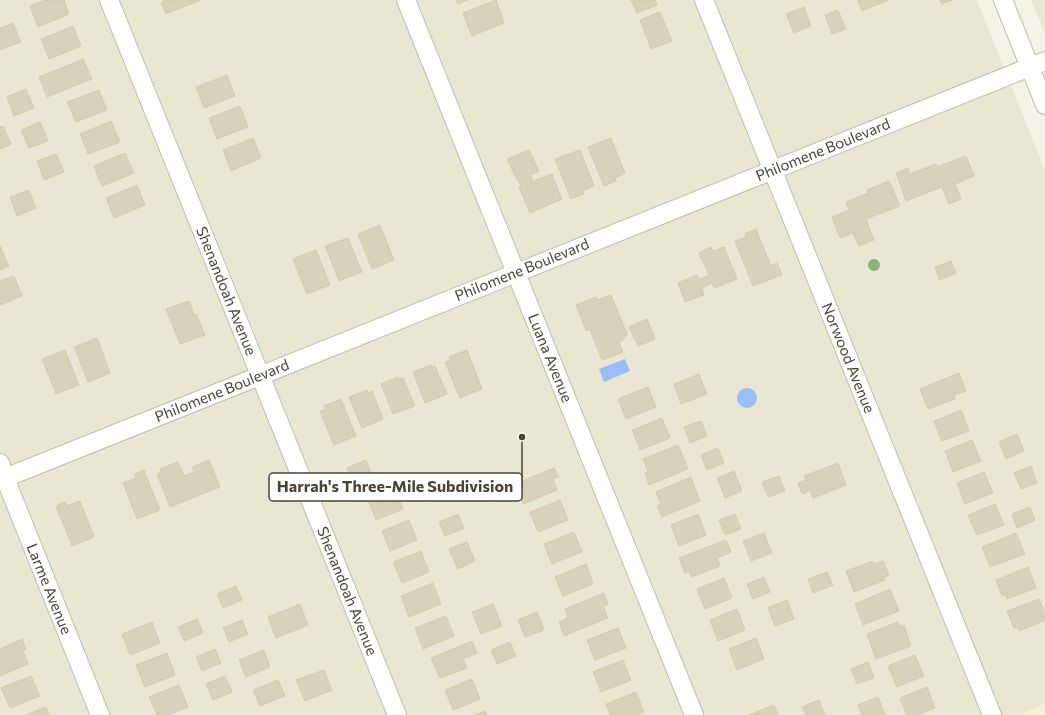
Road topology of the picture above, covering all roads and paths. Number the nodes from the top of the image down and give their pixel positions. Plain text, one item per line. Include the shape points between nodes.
1 (109, 0) edge
2 (406, 0) edge
3 (704, 0) edge
4 (1003, 0) edge
5 (1037, 64) edge
6 (1045, 105) edge
7 (772, 170) junction
8 (516, 272) junction
9 (260, 375) junction
10 (2, 473) edge
11 (100, 715) edge
12 (397, 715) edge
13 (694, 715) edge
14 (992, 715) edge

1 - 9 street, Shenandoah Avenue
2 - 8 street, Luana Avenue
3 - 7 street, Norwood Avenue
4 - 5 street
5 - 6 street
5 - 7 street, Philomene Boulevard
7 - 8 street, Philomene Boulevard
7 - 14 street, Norwood Avenue
8 - 9 street, Philomene Boulevard
8 - 13 street, Luana Avenue
9 - 10 street, Philomene Boulevard
9 - 12 street, Shenandoah Avenue
10 - 11 street, Larme Avenue

